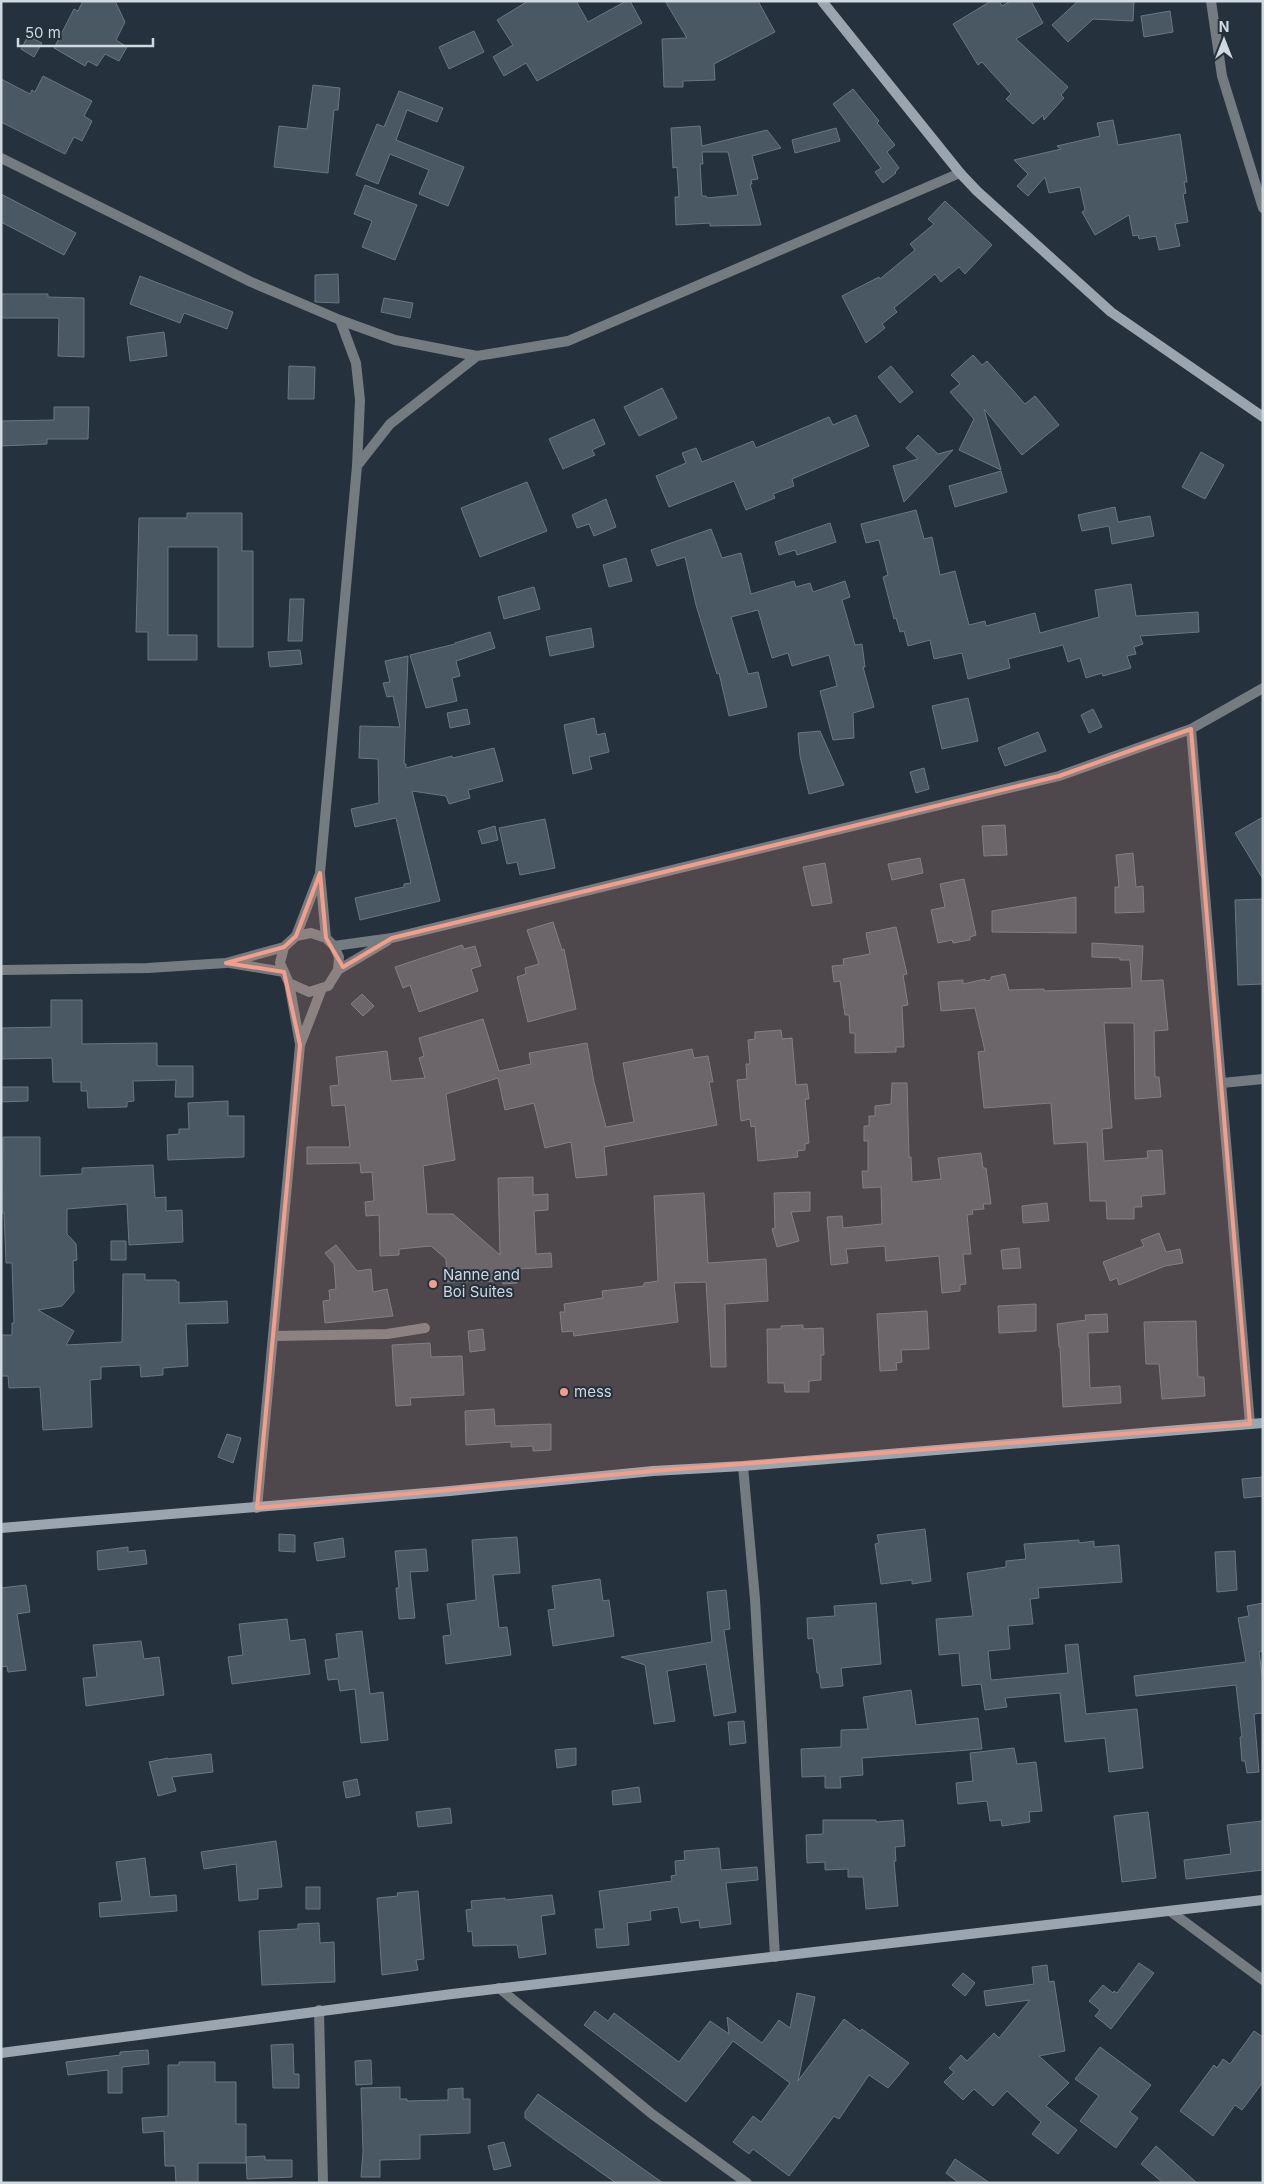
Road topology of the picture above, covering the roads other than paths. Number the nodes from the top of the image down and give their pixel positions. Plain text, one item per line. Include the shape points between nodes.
1 (822, 1) edge
2 (1211, 1) edge
3 (1, 158) edge
4 (960, 173) junction
5 (1263, 208) edge
6 (340, 320) junction
7 (477, 356) junction
8 (1263, 417) edge
9 (357, 466) junction
10 (1263, 688) edge
11 (1191, 729) junction
12 (320, 873) junction
13 (296, 936) junction
14 (326, 938) junction
15 (392, 938) junction
16 (334, 946) junction
17 (284, 947) junction
18 (226, 962) junction
19 (1, 970) edge
20 (338, 970) junction
21 (284, 972) junction
22 (288, 983) junction
23 (322, 988) junction
24 (300, 1045) junction
25 (1263, 1079) edge
26 (1222, 1083) junction
27 (425, 1328) dead end
28 (273, 1336) junction
29 (1263, 1423) edge
30 (1250, 1424) junction
31 (743, 1466) junction
32 (257, 1508) junction
33 (1, 1528) edge
34 (1263, 1900) edge
35 (1170, 1911) junction
36 (775, 1957) junction
37 (1263, 1980) edge
38 (498, 1988) junction
39 (319, 2010) junction
40 (1, 2053) edge
41 (323, 2183) edge
42 (747, 2183) edge

1 - 4 street
2 - 5 street via 1222,76
3 - 6 street via 251,282
4 - 7 street via 568,341
4 - 8 street via 1111,312
6 - 7 street via 395,340
6 - 9 street via 356,363 360,400
7 - 9 street via 390,424
9 - 12 street
10 - 11 street
11 - 15 street via 1059,776
11 - 26 street
12 - 13 street
12 - 14 street
13 - 14 street via 311,933
13 - 17 street
14 - 16 street
15 - 16 street
15 - 20 street
16 - 20 street via 339,957
17 - 18 street
17 - 21 street via 280,962
18 - 19 street via 148,968
18 - 21 street
20 - 23 street via 328,986
21 - 22 street
22 - 23 street via 309,992
22 - 24 street
23 - 24 street
24 - 28 street
25 - 26 street
26 - 30 street
27 - 28 street via 387,1334
28 - 32 street
29 - 30 street
30 - 31 street
31 - 32 street via 653,1471
31 - 36 street via 756,1599
32 - 33 street
34 - 35 street
35 - 36 street
35 - 37 street
36 - 38 street
38 - 39 street
38 - 42 street via 652,2114
39 - 40 street
39 - 41 street

